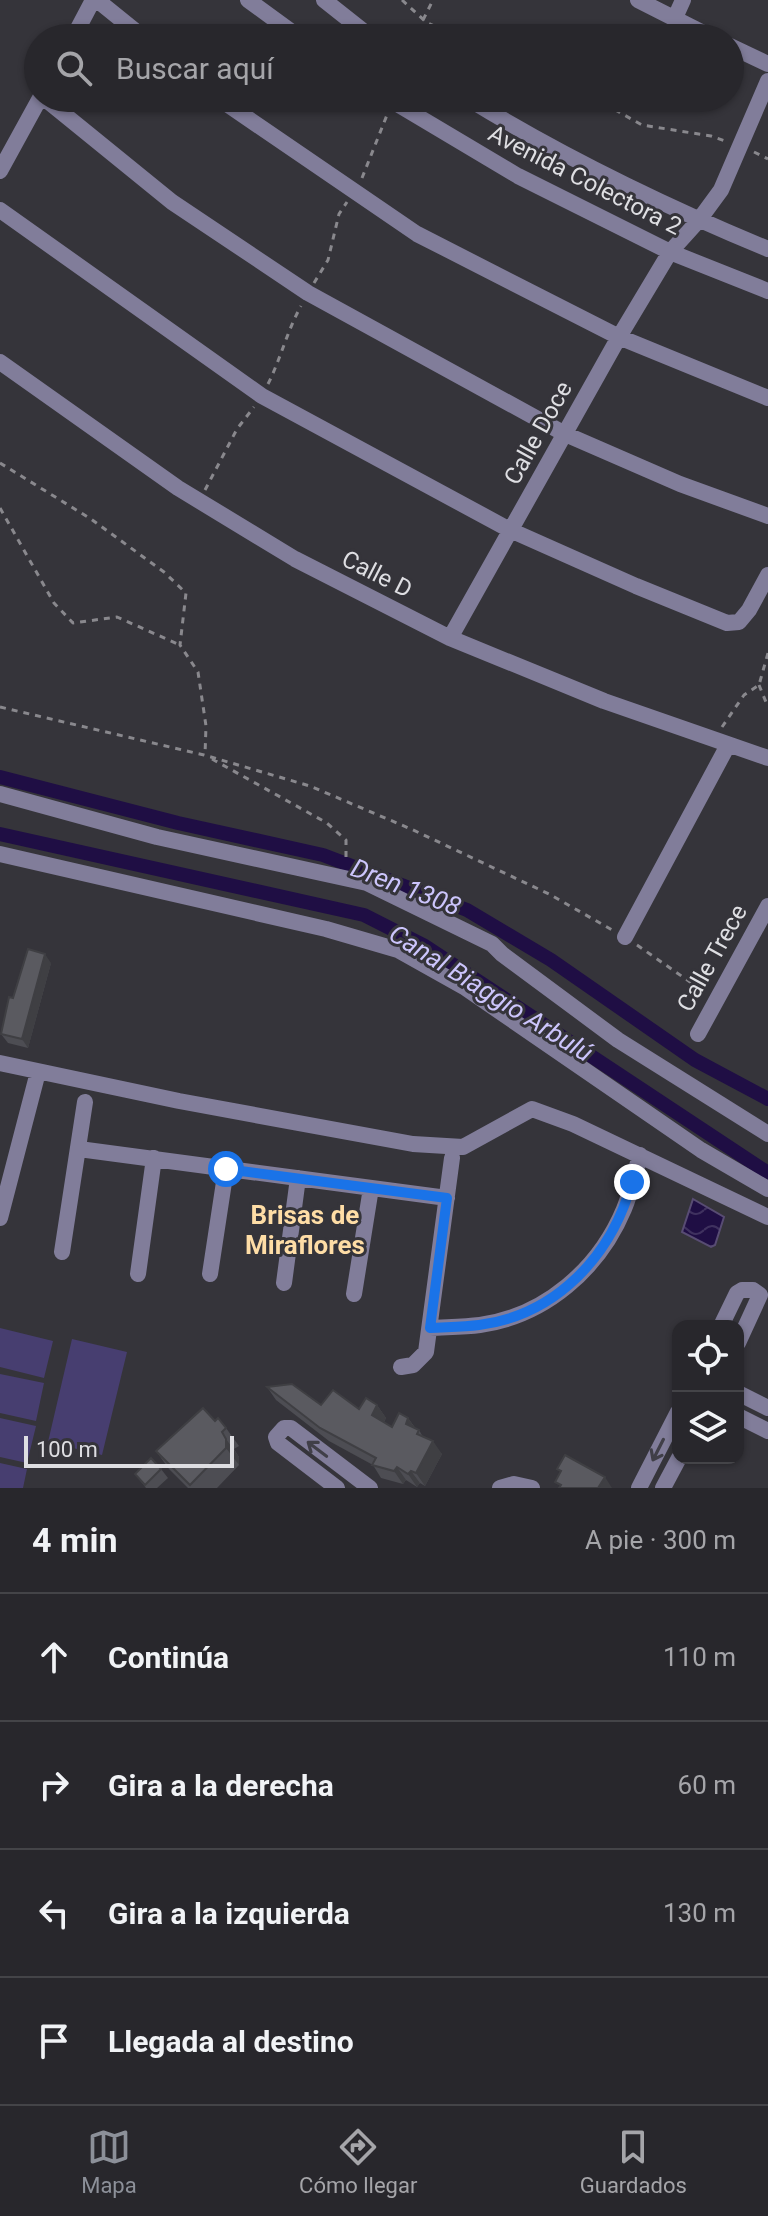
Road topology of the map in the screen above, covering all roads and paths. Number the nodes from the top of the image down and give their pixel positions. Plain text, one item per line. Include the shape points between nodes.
1 (95, 0) edge
2 (248, 0) edge
3 (324, 0) edge
4 (402, 0) edge
5 (433, 0) edge
6 (638, 0) edge
7 (683, 0) edge
8 (423, 20) junction
9 (674, 20) junction
10 (81, 24) edge
11 (126, 24) edge
12 (281, 24) edge
13 (354, 24) edge
14 (430, 24) edge
15 (683, 24) edge
16 (744, 53) edge
17 (768, 64) edge
18 (768, 81) edge
19 (34, 112) edge
20 (60, 112) edge
21 (238, 112) edge
22 (411, 112) edge
23 (489, 112) edge
24 (619, 112) edge
25 (740, 146) junction
26 (768, 159) edge
27 (0, 171) edge
28 (0, 210) edge
29 (699, 220) junction
30 (768, 249) edge
31 (670, 252) junction
32 (768, 291) edge
33 (619, 337) junction
34 (0, 362) edge
35 (768, 398) edge
36 (565, 434) junction
37 (0, 463) edge
38 (0, 508) edge
39 (768, 516) edge
40 (510, 530) junction
41 (768, 575) edge
42 (450, 638) junction
43 (180, 645) junction
44 (768, 653) edge
45 (759, 685) junction
46 (0, 707) edge
47 (768, 707) edge
48 (720, 742) junction
49 (204, 755) junction
50 (768, 758) edge
51 (0, 794) edge
52 (0, 854) edge
53 (346, 854) dead end
54 (768, 906) edge
55 (625, 937) junction
56 (716, 1001) junction
57 (698, 1034) dead end
58 (0, 1063) edge
59 (36, 1079) junction
60 (85, 1102) dead end
61 (768, 1134) edge
62 (79, 1149) junction
63 (640, 1155) junction
64 (154, 1158) junction
65 (452, 1158) dead end
66 (226, 1169) junction
67 (298, 1178) junction
68 (371, 1188) junction
69 (768, 1189) edge
70 (447, 1198) junction
71 (768, 1217) edge
72 (0, 1218) edge
73 (62, 1252) dead end
74 (138, 1274) dead end
75 (210, 1274) dead end
76 (284, 1283) dead end
77 (354, 1294) dead end
78 (764, 1294) edge
79 (724, 1320) edge
80 (430, 1328) junction
81 (744, 1332) edge
82 (401, 1367) dead end
83 (744, 1396) edge
84 (768, 1408) edge
85 (744, 1419) edge
86 (672, 1424) edge
87 (768, 1431) edge
88 (676, 1464) edge
89 (337, 1488) edge
90 (370, 1488) edge
91 (500, 1488) edge
92 (532, 1488) edge
93 (639, 1488) edge
94 (663, 1488) edge

1 - 10 street
1 - 11 street
2 - 12 street
3 - 13 street
4 - 8 path
5 - 8 path
6 - 9 street
7 - 9 street
8 - 14 path
9 - 15 street
16 - 17 street
18 - 25 street, Calle Doce
19 - 27 street
20 - 36 street via 172,202 308,293
21 - 33 street via 417,234
22 - 31 street, Avenida Colectora 2 via 505,168
23 - 29 street, Avenida Colectora 2
24 - 25 path via 642,125
25 - 26 path
25 - 29 street, Calle Doce via 721,190
28 - 40 street via 262,396
29 - 30 street, Avenida Colectora 2
29 - 31 street, Calle Doce
31 - 32 street, Avenida Colectora 2
31 - 33 street, Calle Doce
33 - 35 street
33 - 36 street, Calle Doce
34 - 42 street, Calle D via 178,488 295,559
36 - 39 street
36 - 40 street, Calle Doce
37 - 43 path via 91,519 186,593
38 - 43 path via 54,603 73,623 117,617
40 - 41 street via 727,623 739,622
40 - 42 street, Calle Doce
42 - 48 street, Calle D
43 - 49 path via 198,672 206,726
44 - 45 path
45 - 47 path
45 - 48 path via 744,695
46 - 49 path
48 - 50 street, Calle D
48 - 55 street
49 - 53 path via 327,823 346,840
49 - 55 path via 310,786 411,829 549,894
51 - 61 street via 157,837 367,883 492,944 618,1040
52 - 69 street via 398,950 464,987 701,1150
54 - 56 street, Calle Trece
55 - 56 path
56 - 57 street, Calle Trece
58 - 59 street
59 - 63 street via 413,1144 463,1147 532,1109
59 - 72 street
60 - 62 street
62 - 64 street
62 - 73 street
63 - 71 street
63 - 80 street via 625,1208 610,1237 574,1282 542,1305 502,1320
64 - 66 street
64 - 74 street
65 - 70 street
66 - 67 street
66 - 75 street
67 - 68 street
67 - 76 street
68 - 70 street
68 - 77 street
70 - 80 street
78 - 79 street via 742,1290
78 - 81 street
80 - 82 street via 423,1358
83 - 84 street
85 - 87 street
86 -> 93 street
88 - 94 street
90 -> 89 street via 291,1428 280,1431 278,1443
91 - 92 street

